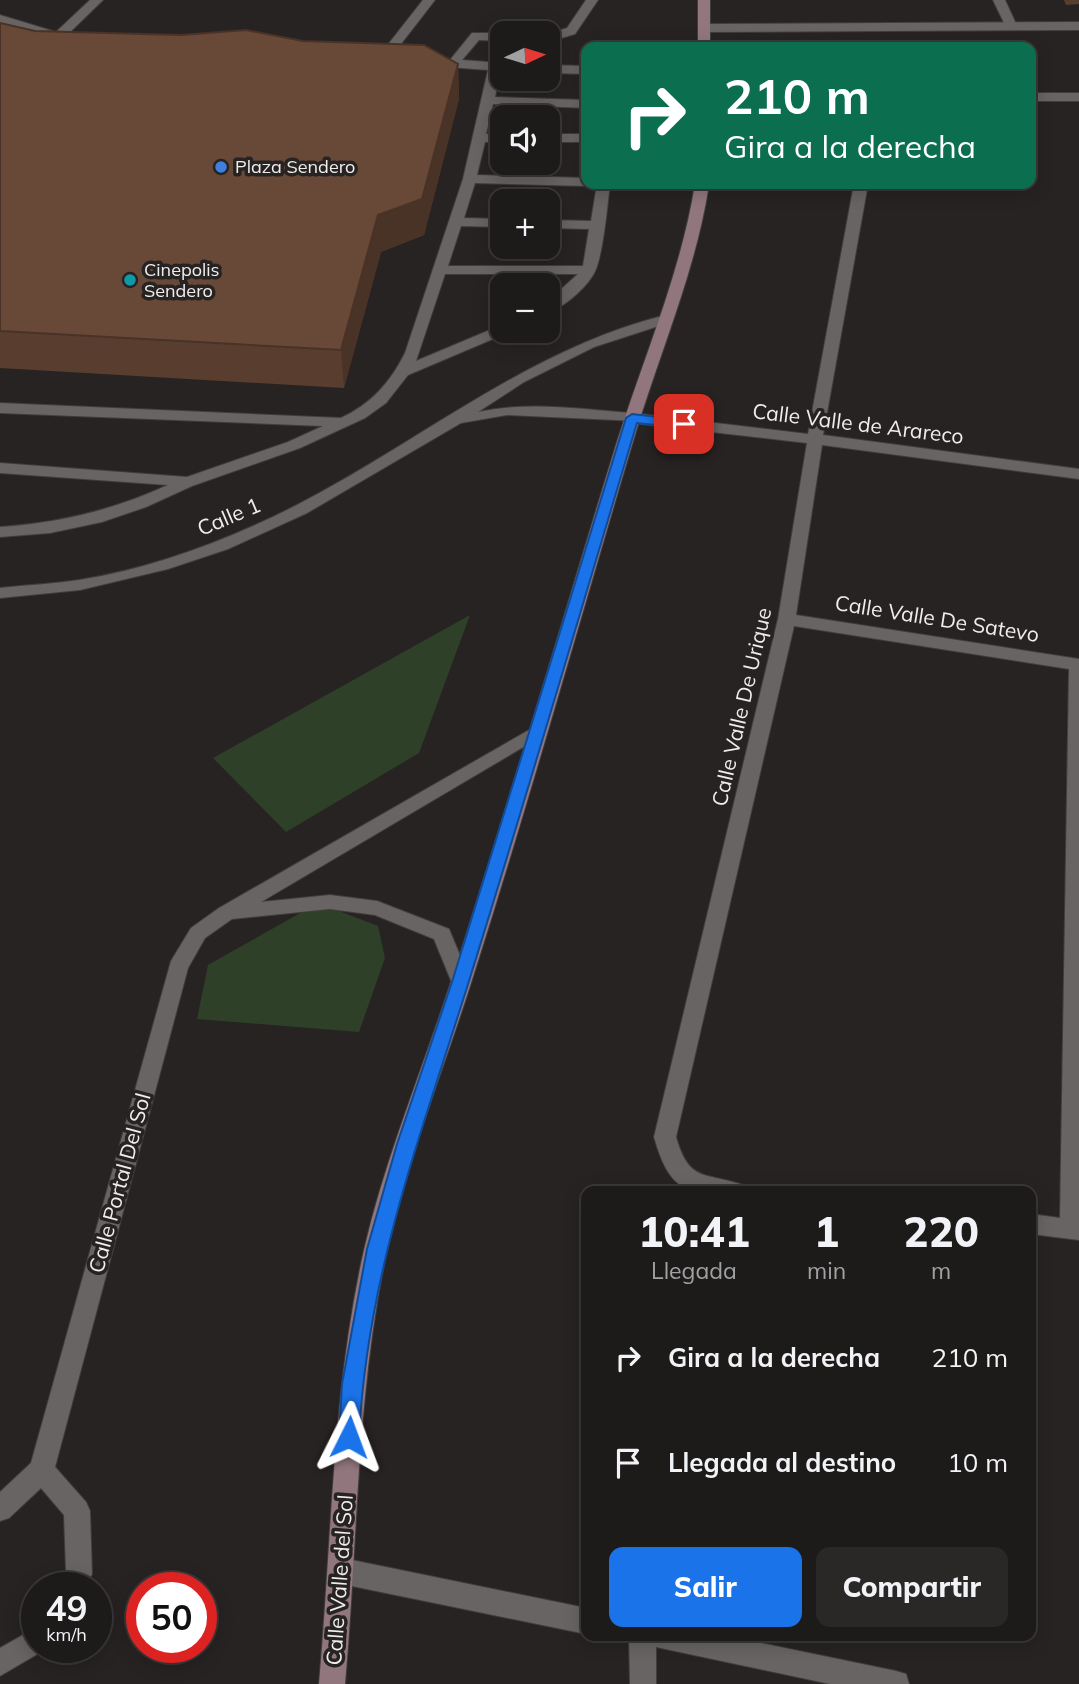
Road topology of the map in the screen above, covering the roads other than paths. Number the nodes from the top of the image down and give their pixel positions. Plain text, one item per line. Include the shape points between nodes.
1 (97, 0) edge
2 (429, 0) edge
3 (592, 0) edge
4 (704, 0) edge
5 (999, 0) edge
6 (0, 19) edge
7 (1011, 26) junction
8 (1079, 26) edge
9 (705, 28) junction
10 (560, 34) edge
11 (58, 37) junction
12 (490, 37) edge
13 (71, 39) edge
14 (704, 42) edge
15 (383, 59) edge
16 (416, 61) edge
17 (453, 64) junction
18 (490, 66) edge
19 (560, 69) edge
20 (581, 70) edge
21 (490, 90) edge
22 (1036, 97) edge
23 (1079, 97) edge
24 (486, 100) junction
25 (581, 104) edge
26 (478, 138) junction
27 (490, 138) edge
28 (560, 138) edge
29 (581, 138) edge
30 (470, 179) junction
31 (581, 182) edge
32 (603, 189) edge
33 (701, 189) edge
34 (860, 189) edge
35 (455, 222) junction
36 (490, 223) edge
37 (560, 224) edge
38 (599, 225) junction
39 (438, 270) junction
40 (589, 270) junction
41 (560, 299) edge
42 (666, 319) junction
43 (490, 335) edge
44 (403, 372) junction
45 (0, 408) edge
46 (632, 418) junction
47 (453, 421) junction
48 (344, 422) junction
49 (815, 439) junction
50 (0, 468) edge
51 (1079, 474) edge
52 (188, 482) junction
53 (0, 532) edge
54 (0, 593) edge
55 (787, 619) junction
56 (1078, 665) edge
57 (536, 732) junction
58 (226, 913) junction
59 (461, 982) junction
60 (701, 1186) edge
61 (1036, 1225) edge
62 (1075, 1229) edge
63 (42, 1470) junction
64 (0, 1509) edge
65 (342, 1571) junction
66 (79, 1572) edge
67 (581, 1620) edge
68 (642, 1641) edge
69 (685, 1641) edge
70 (21, 1650) edge
71 (0, 1663) edge
72 (332, 1684) edge
73 (643, 1684) edge
74 (896, 1684) edge

1 - 11 street
2 - 15 street
3 - 10 street via 571,31
4 - 9 main road
5 - 7 street
6 - 11 street
7 - 8 street
7 - 9 street
9 - 14 main road
11 - 13 street
12 - 17 street via 476,36
16 - 17 street
17 - 18 street
19 - 20 street
21 - 24 street
22 - 23 street
24 - 25 street
24 - 26 street
26 - 27 street
26 - 30 street
28 - 29 street
30 - 31 street
30 - 35 street
32 - 38 street
33 - 42 main road, Calle Valle del Sol via 696,223
34 - 49 street, Calle Valle De Urique
35 - 36 street
35 - 39 street
37 - 38 street
38 - 40 street
39 - 40 street
39 - 44 street
40 - 41 street
42 - 46 main road, Calle Valle del Sol
42 - 47 street, Calle 1 via 589,344 519,379
43 - 44 street
44 - 48 street via 381,400
45 - 48 street
46 - 47 street, Calle 1 via 508,410
46 - 49 street, Calle Valle de Arareco
46 - 57 main road, Calle Valle del Sol
47 - 54 street, Calle 1 via 302,509 222,545 80,585
48 - 52 street via 294,445
49 - 51 street, Calle Valle de Arareco
49 - 55 street, Calle Valle De Urique
50 - 52 street
52 - 53 street via 90,521
55 - 56 street, Calle Valle De Satevo
55 - 60 street, Calle Valle De Urique via 665,1137 671,1162 680,1174
56 - 62 street
57 - 58 street, Calle Portal Del Sol
57 - 59 main road, Calle Valle del Sol
58 - 59 street, Calle Portal Del Sol via 330,902 377,908 442,934
58 - 63 street, Calle Portal Del Sol via 198,933 178,967
59 - 65 main road, Calle Valle del Sol via 376,1249 352,1384
61 - 62 street
63 - 64 street
63 - 66 street via 77,1511
65 - 67 street
65 - 72 main road, Calle Valle del Sol
68 - 73 street
69 - 74 street
70 - 71 street

